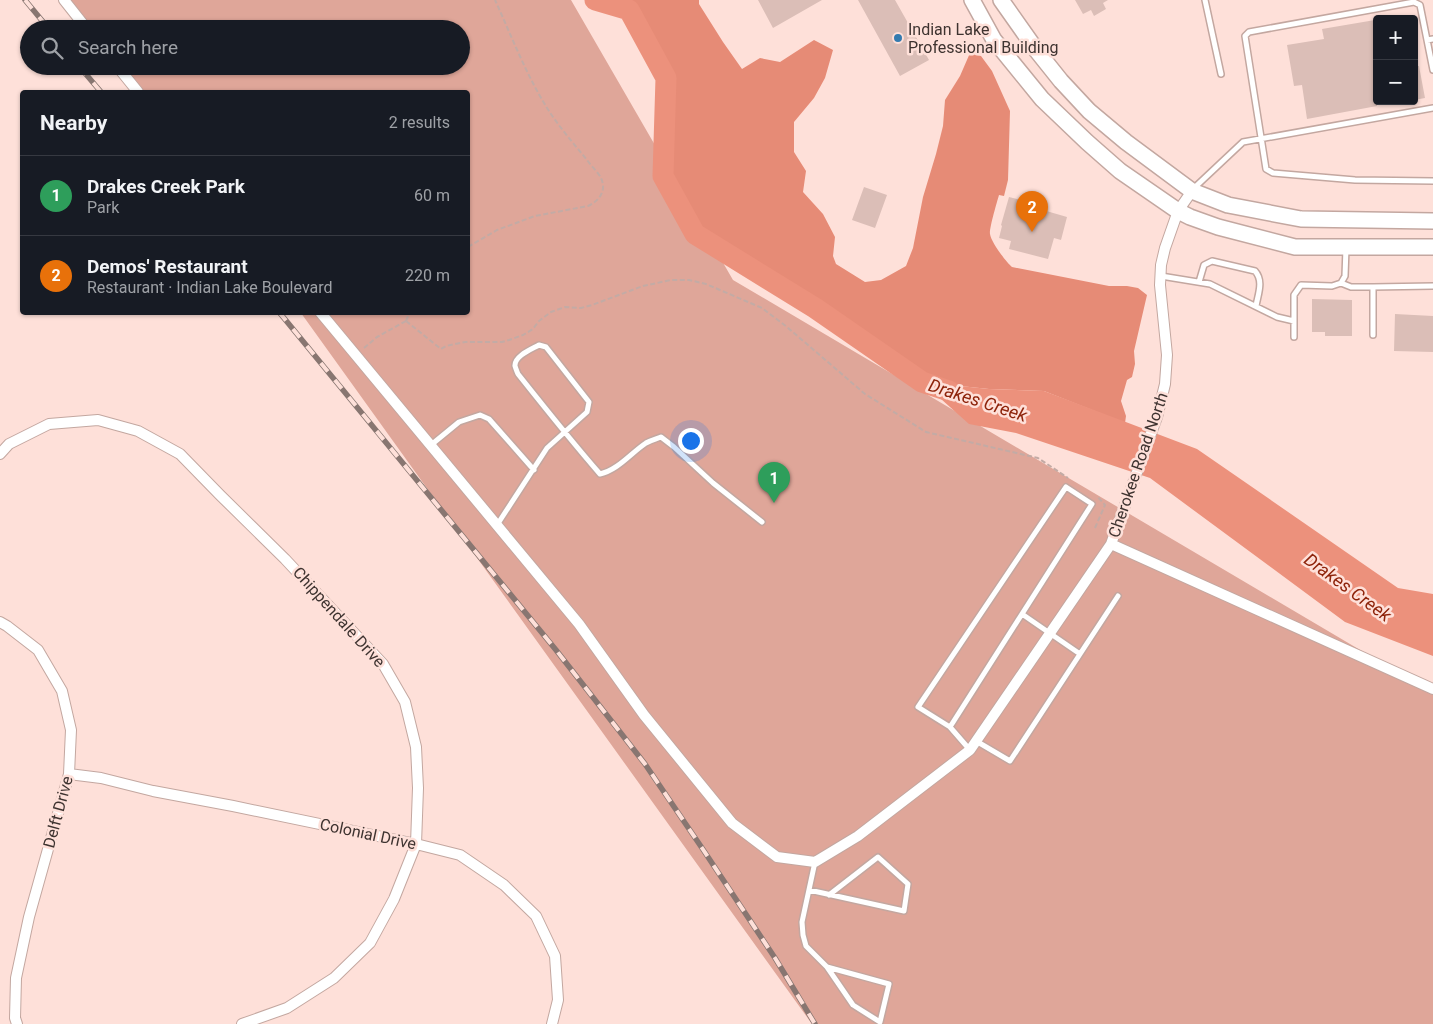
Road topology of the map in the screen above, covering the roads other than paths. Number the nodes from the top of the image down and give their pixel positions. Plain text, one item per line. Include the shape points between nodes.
1 (64, 0) edge
2 (972, 0) edge
3 (1001, 0) edge
4 (1205, 0) edge
5 (80, 20) edge
6 (1430, 39) edge
7 (1433, 70) edge
8 (1221, 74) dead end
9 (124, 75) edge
10 (136, 90) edge
11 (1433, 108) edge
12 (1261, 138) junction
13 (1433, 181) edge
14 (1192, 190) junction
15 (1178, 211) junction
16 (1433, 221) edge
17 (1346, 247) junction
18 (1433, 247) edge
19 (1160, 276) junction
20 (1199, 282) junction
21 (1341, 283) junction
22 (1433, 286) edge
23 (1373, 287) junction
24 (1256, 306) junction
25 (323, 315) edge
26 (1294, 321) junction
27 (1373, 335) dead end
28 (1294, 337) dead end
29 (565, 432) junction
30 (431, 445) junction
31 (0, 454) edge
32 (534, 470) junction
33 (762, 522) dead end
34 (497, 525) junction
35 (1111, 544) junction
36 (1118, 596) dead end
37 (1022, 614) junction
38 (0, 622) edge
39 (1050, 633) junction
40 (1080, 654) junction
41 (1433, 689) edge
42 (950, 727) junction
43 (976, 740) junction
44 (970, 750) junction
45 (69, 774) junction
46 (416, 844) junction
47 (815, 862) junction
48 (809, 890) junction
49 (829, 895) junction
50 (827, 967) junction
51 (880, 1023) edge
52 (17, 1024) edge
53 (242, 1024) edge
54 (552, 1024) edge

1 - 5 street
2 - 15 main road via 994,40 1042,99 1120,171
3 - 14 main road via 1037,52 1089,111
4 - 8 lane
6 - 7 lane
6 - 12 lane via 1420,6 1414,2 1249,32 1245,36
9 - 10 street
11 - 12 lane
12 - 13 lane via 1266,169 1272,173 1355,180
12 - 14 lane via 1243,142
14 - 15 street, Cherokee Road North
14 - 16 main road via 1228,205 1301,219
15 - 17 main road via 1218,227 1295,247
15 - 19 street, Cherokee Road North via 1165,248
17 - 18 main road
17 - 21 lane
19 - 20 lane
19 - 35 street, Cherokee Road North via 1167,355 1165,384 1157,417
20 - 24 lane
20 - 24 lane via 1204,265 1212,260 1255,271 1261,282
21 - 23 lane via 1351,287
21 - 26 lane via 1332,286 1301,285 1294,295
22 - 23 lane
23 - 27 lane
24 - 26 lane via 1277,317
25 - 30 street
26 - 28 lane
29 - 29 lane via 587,412 589,402 546,347 539,345 516,360 515,365 518,374
29 - 32 lane via 546,448
29 - 33 lane via 600,474 661,437
30 - 32 lane via 459,422 480,415 489,419
30 - 34 street
31 - 46 street, Chippendale Drive via 9,444 49,424 98,420 138,431 180,454 285,559 383,664 405,702 416,748
32 - 34 lane
34 - 47 street via 579,624 644,716 732,823 777,857
35 - 39 street
35 - 41 street, Cherokee Road North
36 - 40 lane
37 - 39 lane
37 - 42 lane
37 - 42 lane via 1092,504 1066,487 918,707
38 - 45 street, Delft Drive via 38,650 62,691 71,730
39 - 40 lane
39 - 43 street
40 - 43 lane via 1010,761
42 - 44 lane
43 - 44 street
44 - 47 street via 858,836
45 - 46 street, Colonial Drive
45 - 52 street, Delft Drive via 29,917 16,978
46 - 53 street, Chippendale Drive via 394,899 370,943 334,978 287,1008
46 - 54 street, Colonial Drive via 460,855 504,885 536,916 555,956 558,1000
47 - 48 lane
48 - 49 lane
48 - 50 lane via 802,935 806,946
49 - 49 lane via 904,911 908,884 878,857
50 - 51 lane via 853,1005
50 - 51 lane via 888,984

